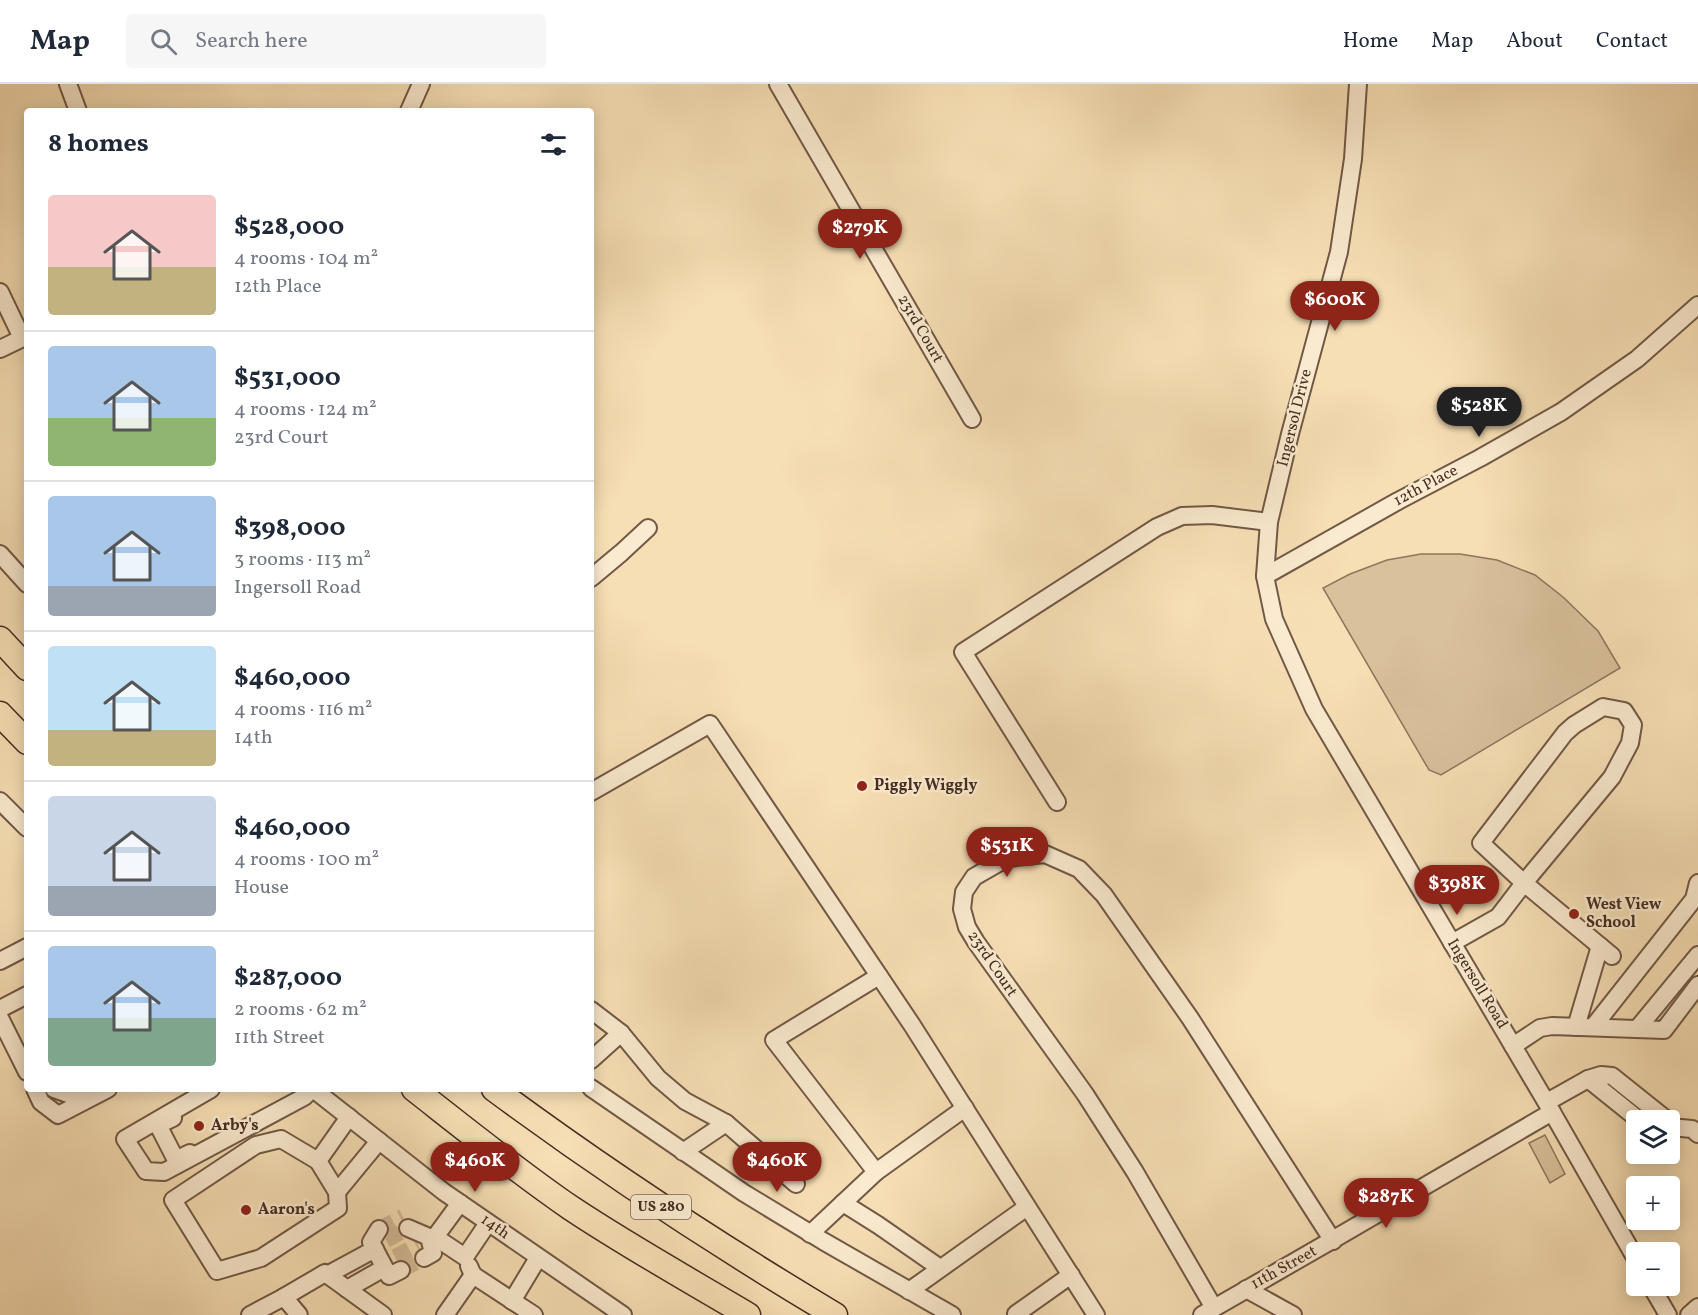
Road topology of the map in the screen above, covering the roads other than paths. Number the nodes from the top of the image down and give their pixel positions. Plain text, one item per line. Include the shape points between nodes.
1 (68, 84) edge
2 (421, 84) edge
3 (778, 84) edge
4 (1358, 84) edge
5 (77, 108) edge
6 (410, 108) edge
7 (1, 299) edge
8 (1698, 305) edge
9 (24, 335) edge
10 (24, 337) edge
11 (0, 349) edge
12 (972, 419) dead end
13 (1269, 522) junction
14 (648, 528) dead end
15 (0, 554) edge
16 (594, 576) edge
17 (1265, 576) junction
18 (24, 581) edge
19 (0, 639) edge
20 (24, 665) edge
21 (0, 714) edge
22 (24, 739) edge
23 (594, 790) edge
24 (0, 801) edge
25 (1057, 801) dead end
26 (24, 825) edge
27 (1524, 883) junction
28 (1698, 886) edge
29 (1452, 943) junction
30 (24, 949) edge
31 (1698, 955) edge
32 (0, 961) edge
33 (879, 976) junction
34 (1698, 985) edge
35 (24, 997) edge
36 (0, 1009) edge
37 (594, 1012) edge
38 (0, 1018) edge
39 (1576, 1027) junction
40 (1593, 1027) junction
41 (1637, 1029) junction
42 (621, 1033) junction
43 (20, 1040) edge
44 (1513, 1046) junction
45 (594, 1057) edge
46 (24, 1058) edge
47 (1588, 1079) junction
48 (594, 1090) edge
49 (36, 1092) edge
50 (102, 1092) edge
51 (208, 1092) edge
52 (211, 1092) edge
53 (309, 1092) edge
54 (316, 1092) edge
55 (418, 1092) edge
56 (498, 1092) edge
57 (1549, 1107) junction
58 (965, 1108) junction
59 (1627, 1110) edge
60 (1652, 1110) edge
61 (349, 1117) junction
62 (726, 1123) junction
63 (1680, 1127) edge
64 (246, 1128) junction
65 (1698, 1134) edge
66 (379, 1141) junction
67 (683, 1152) junction
68 (318, 1161) junction
69 (876, 1172) junction
70 (796, 1184) dead end
71 (337, 1192) junction
72 (460, 1203) junction
73 (843, 1203) junction
74 (1027, 1207) junction
75 (405, 1223) dead end
76 (488, 1223) junction
77 (810, 1234) junction
78 (1333, 1241) junction
79 (1626, 1242) edge
80 (426, 1244) junction
81 (465, 1257) junction
82 (538, 1258) junction
83 (940, 1268) junction
84 (327, 1275) junction
85 (473, 1275) junction
86 (1071, 1275) junction
87 (347, 1289) junction
88 (1246, 1289) junction
89 (909, 1291) junction
90 (1657, 1296) edge
91 (284, 1297) junction
92 (512, 1301) junction
93 (1698, 1307) edge
94 (1273, 1310) edge
95 (1208, 1311) edge
96 (1016, 1314) edge
97 (250, 1315) edge
98 (299, 1315) edge
99 (383, 1315) edge
100 (445, 1315) edge
101 (534, 1315) edge
102 (623, 1315) edge
103 (748, 1315) edge
104 (834, 1315) edge
105 (952, 1315) edge
106 (1096, 1315) edge
107 (1293, 1315) edge
108 (1668, 1315) edge
109 (1689, 1315) edge

1 - 5 street
2 - 6 street
3 - 12 street, 23rd Court
4 - 13 street, Ingersol Drive via 1353,159 1339,252
7 - 9 street
8 - 17 street, 12th Place via 1637,359 1561,412
10 - 11 street
13 - 17 street, Ingersol Drive
13 - 25 street via 1212,515 1182,516 1157,527 963,652
14 - 16 street
15 - 18 street
17 - 29 street, Ingersoll Road via 1274,620 1314,709
19 - 20 highway
21 - 22 highway
23 - 33 street via 710,724
24 - 26 street
27 - 27 street via 1481,843 1565,733 1603,707 1624,711 1633,725 1630,743 1612,777
27 - 29 street via 1498,917
27 - 39 street via 1606,951
28 - 40 street via 1694,899
29 - 44 street, Ingersoll Road
30 - 32 street
31 - 41 street
33 - 58 street
33 - 69 street via 774,1040
34 - 41 street via 1664,1029
35 - 36 street
37 - 42 street
38 - 43 street
39 - 40 street
39 - 44 street via 1540,1028
40 - 41 street
42 - 45 street
42 - 62 street via 658,1078 685,1101
43 - 46 street
44 - 57 street, Ingersoll Road
47 - 57 street, 11th Street
47 - 59 street
47 - 60 street via 1612,1076
48 - 67 street
49 - 50 street via 41,1102 58,1115
51 - 64 street via 125,1138 146,1171 164,1172
52 - 64 street via 204,1102 158,1125 176,1160
53 - 64 street
54 - 61 street, 14th
55 - 103 highway, US 280 via 571,1208
56 - 104 highway, US 280 via 651,1200
57 - 78 street, 11th Street
57 - 79 street, Ingersoll Road
58 - 69 street
58 - 74 street
61 - 66 street, 14th
61 - 68 street
62 - 67 street
62 - 70 street
63 - 65 street
66 - 71 street
66 - 72 street, 14th
67 - 77 street
68 - 71 street
68 - 71 street via 281,1139 256,1145 173,1200 217,1271 261,1258 338,1208
69 - 73 street
72 - 76 street, 14th
72 - 80 street
73 - 77 street
73 - 83 street
74 - 83 street
74 - 86 street
75 - 80 street
76 - 81 street
76 - 82 street, 14th
77 - 89 street
78 - 88 street, 11th Street
78 - 95 street, 23rd Court via 1190,1018 1104,895 1079,869 1045,854 1007,858 974,877 964,892 962,909 967,927 1135,1172
80 - 81 street
81 - 85 street
82 - 92 street
82 - 102 street, 14th
83 - 89 street
84 - 87 street
84 - 87 street via 384,1253
84 - 91 street
85 - 92 street
85 - 100 street
86 - 96 street
86 - 106 street
87 - 99 street
88 - 94 street
88 - 95 street, 11th Street
89 - 105 street
90 - 108 street
91 - 97 street
91 - 98 street
92 - 101 street
93 - 109 street
94 - 107 street

